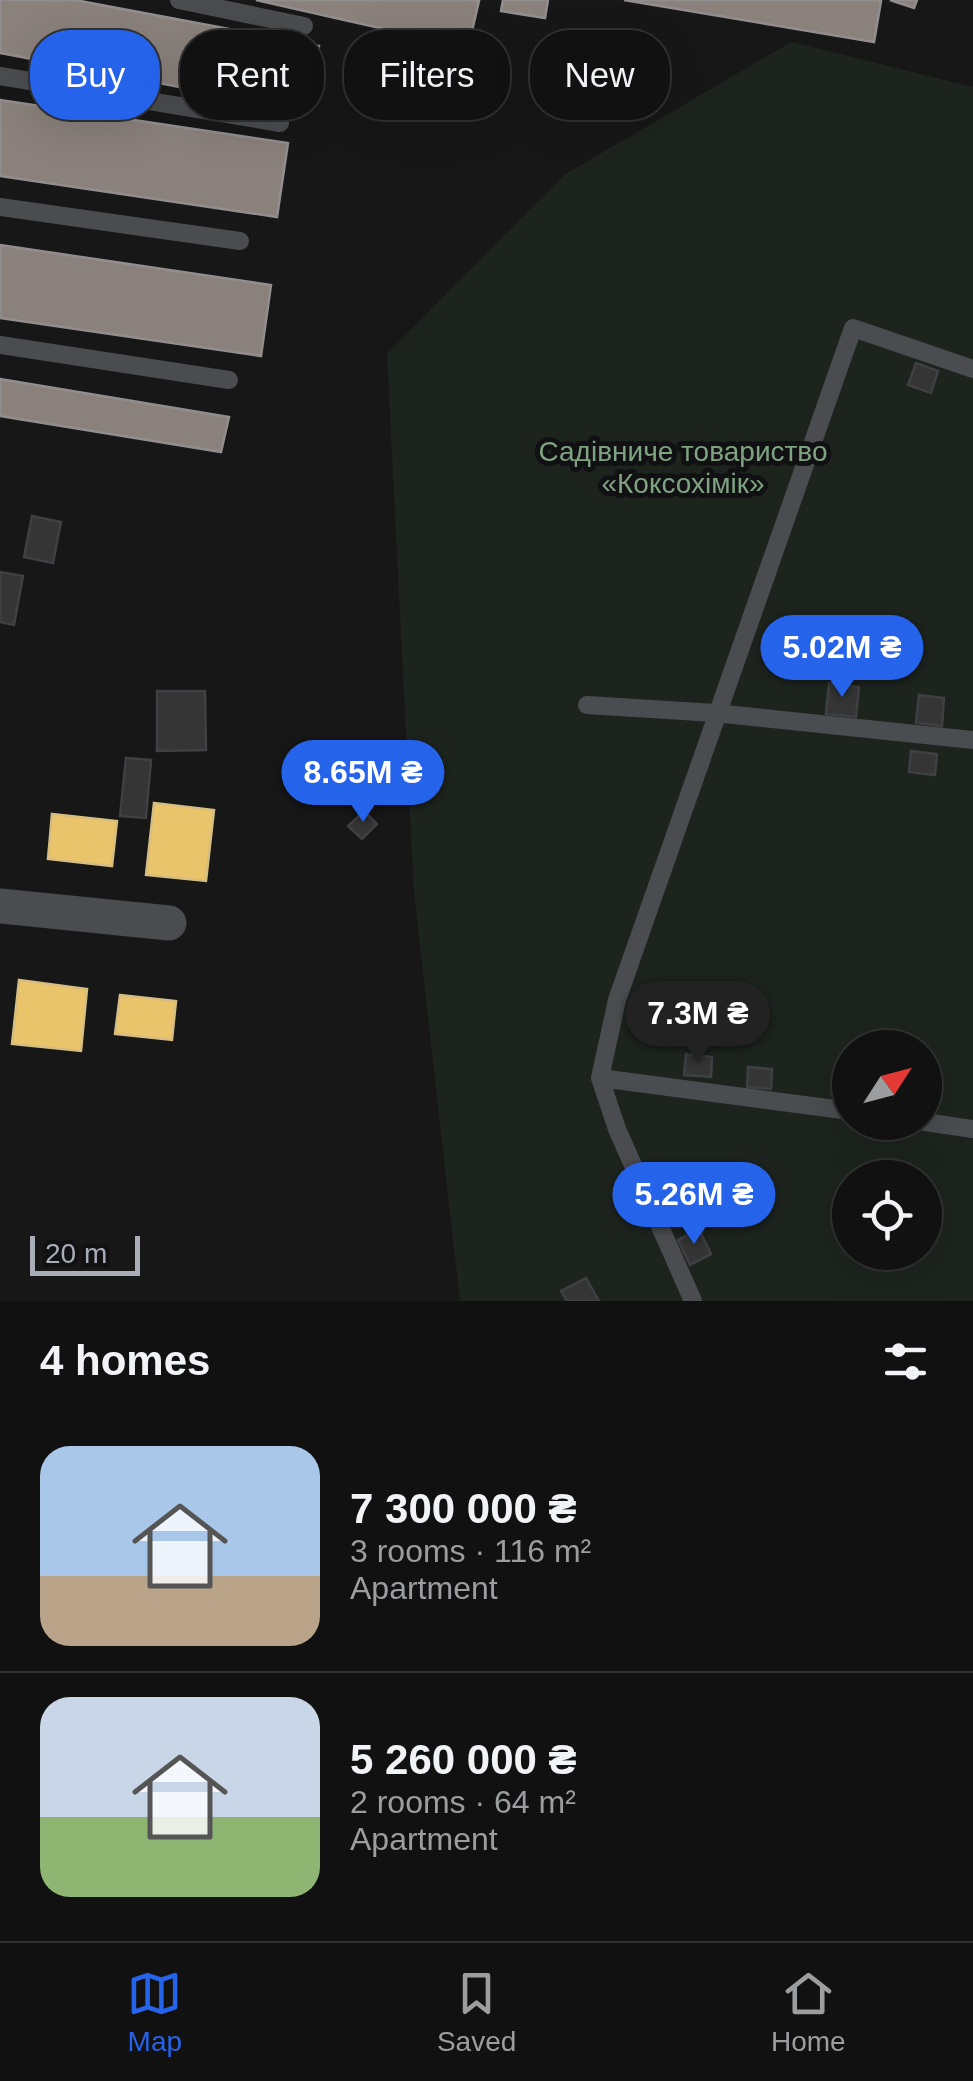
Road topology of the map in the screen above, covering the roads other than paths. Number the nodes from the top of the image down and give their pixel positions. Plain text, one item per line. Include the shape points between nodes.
1 (179, 0) edge
2 (304, 26) dead end
3 (0, 76) edge
4 (280, 123) dead end
5 (0, 207) edge
6 (240, 241) dead end
7 (0, 345) edge
8 (973, 368) edge
9 (229, 380) dead end
10 (587, 705) dead end
11 (715, 713) junction
12 (973, 740) edge
13 (0, 906) edge
14 (169, 923) dead end
15 (600, 1078) junction
16 (832, 1109) edge
17 (942, 1125) edge
18 (973, 1130) edge
19 (693, 1301) edge

1 - 2 lane
3 - 4 lane
5 - 6 lane
7 - 9 lane
8 - 11 lane via 853,328
10 - 11 lane
11 - 12 lane
11 - 15 lane via 617,1000
13 - 14 street
15 - 16 lane
15 - 19 lane
17 - 18 lane

